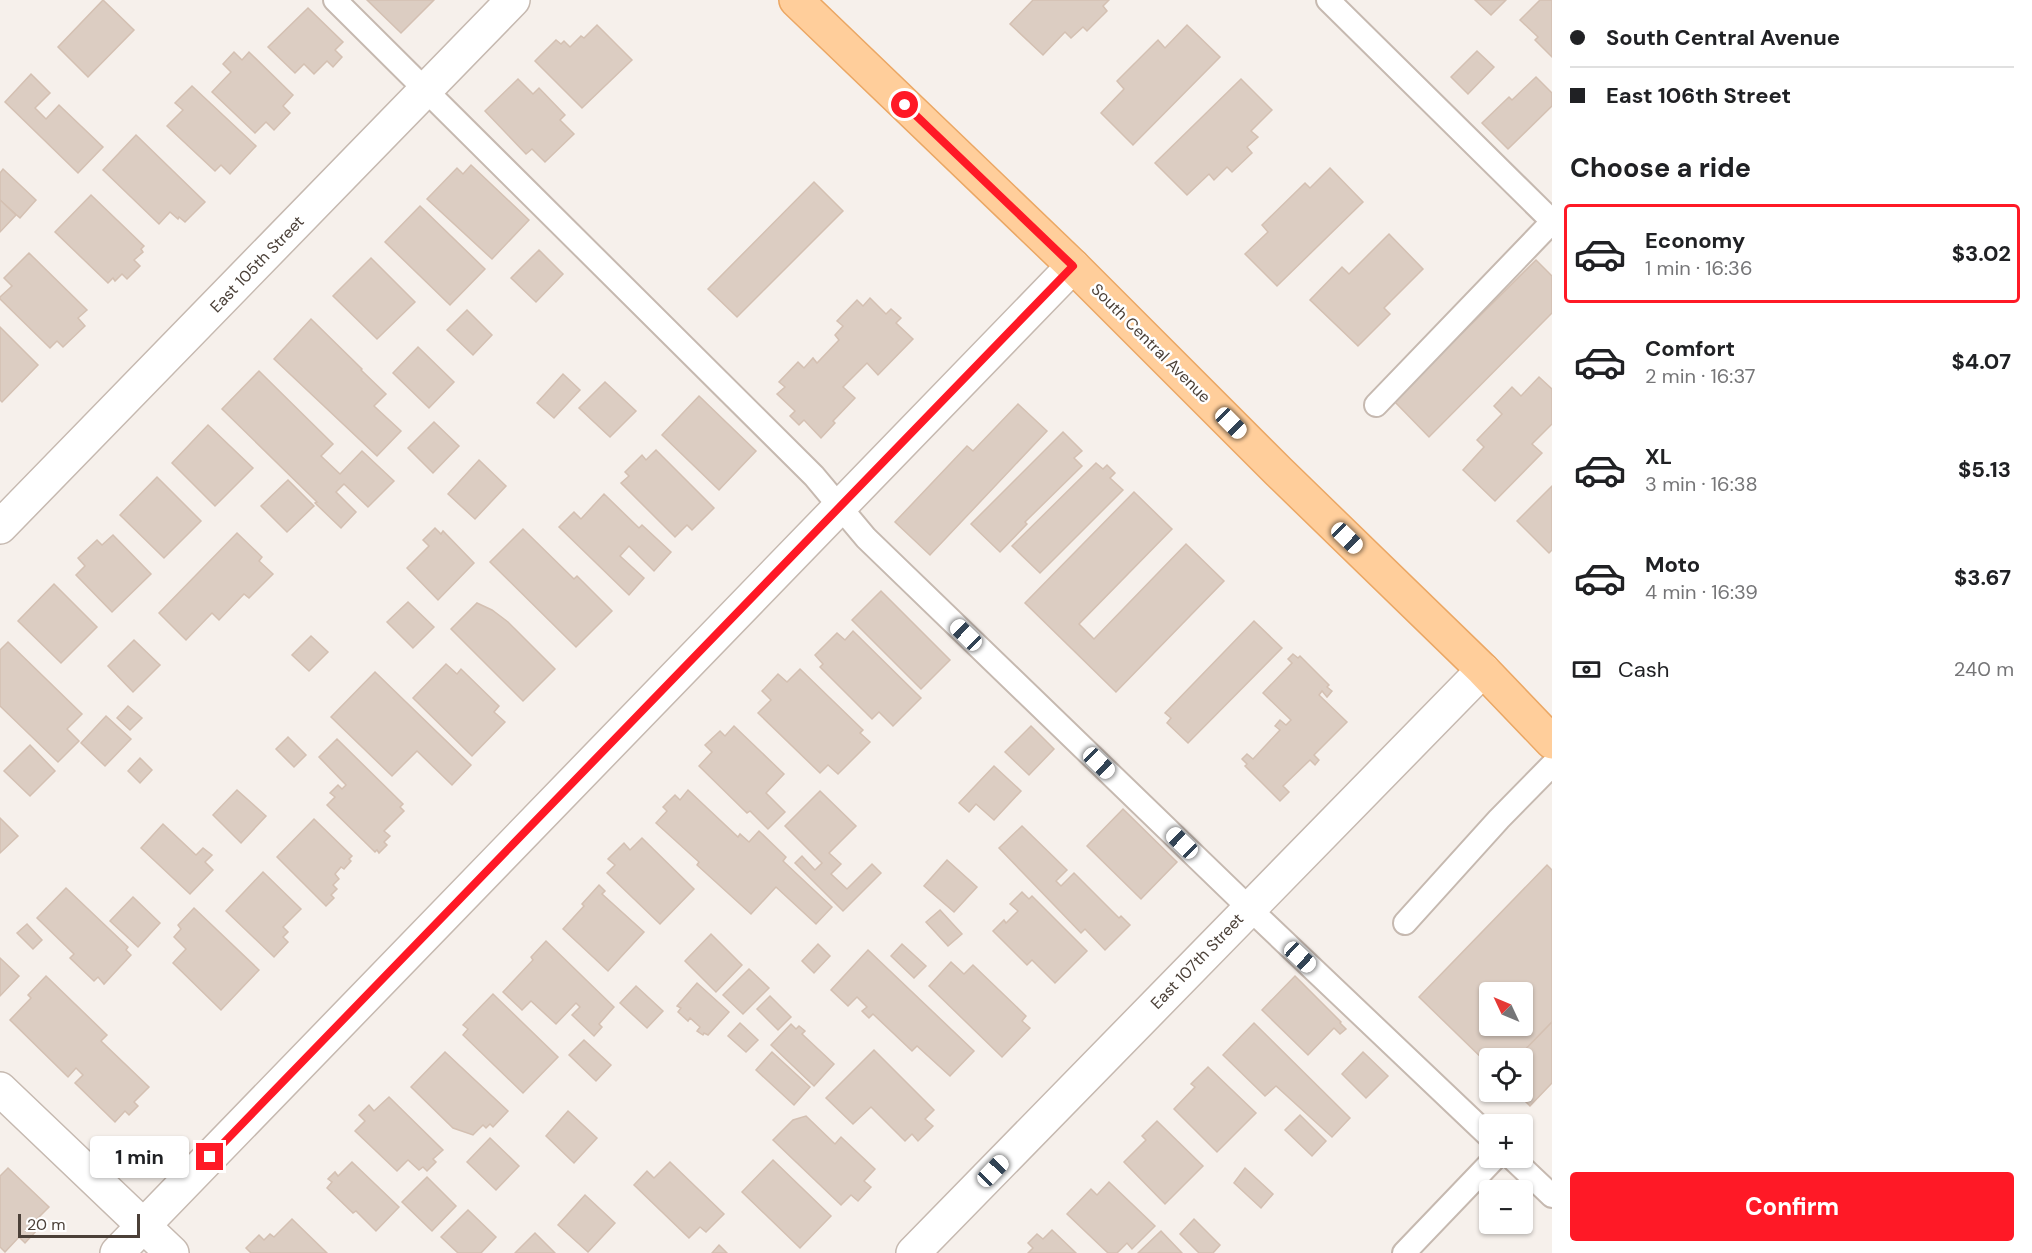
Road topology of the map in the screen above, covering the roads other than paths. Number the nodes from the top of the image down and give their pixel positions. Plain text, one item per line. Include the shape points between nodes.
1 (335, 0) edge
2 (513, 0) edge
3 (796, 0) edge
4 (1328, 0) edge
5 (426, 90) junction
6 (1552, 221) edge
7 (1073, 266) junction
8 (1376, 405) dead end
9 (840, 506) junction
10 (0, 527) edge
11 (1483, 670) junction
12 (1552, 741) edge
13 (1552, 765) edge
14 (1249, 908) junction
15 (1405, 923) dead end
16 (0, 1089) edge
17 (1479, 1127) edge
18 (1486, 1168) edge
19 (1523, 1168) edge
20 (1552, 1196) edge
21 (144, 1226) junction
22 (117, 1253) edge
23 (172, 1253) edge
24 (913, 1253) edge
25 (1404, 1253) edge

1 - 5 lane
2 - 5 street, East 105th Street
3 - 7 main road, South Central Avenue
4 - 6 lane
5 - 9 lane
5 - 10 street, East 105th Street
6 - 8 lane
7 - 9 street
7 - 11 main road, South Central Avenue
9 - 14 lane via 866,538
9 - 21 street
11 - 12 main road, South Central Avenue
11 - 14 street, East 107th Street
13 - 15 lane
14 - 17 lane
14 - 24 street, East 107th Street
16 - 21 street
18 - 25 lane
19 - 20 lane
21 - 22 street
21 - 23 street

